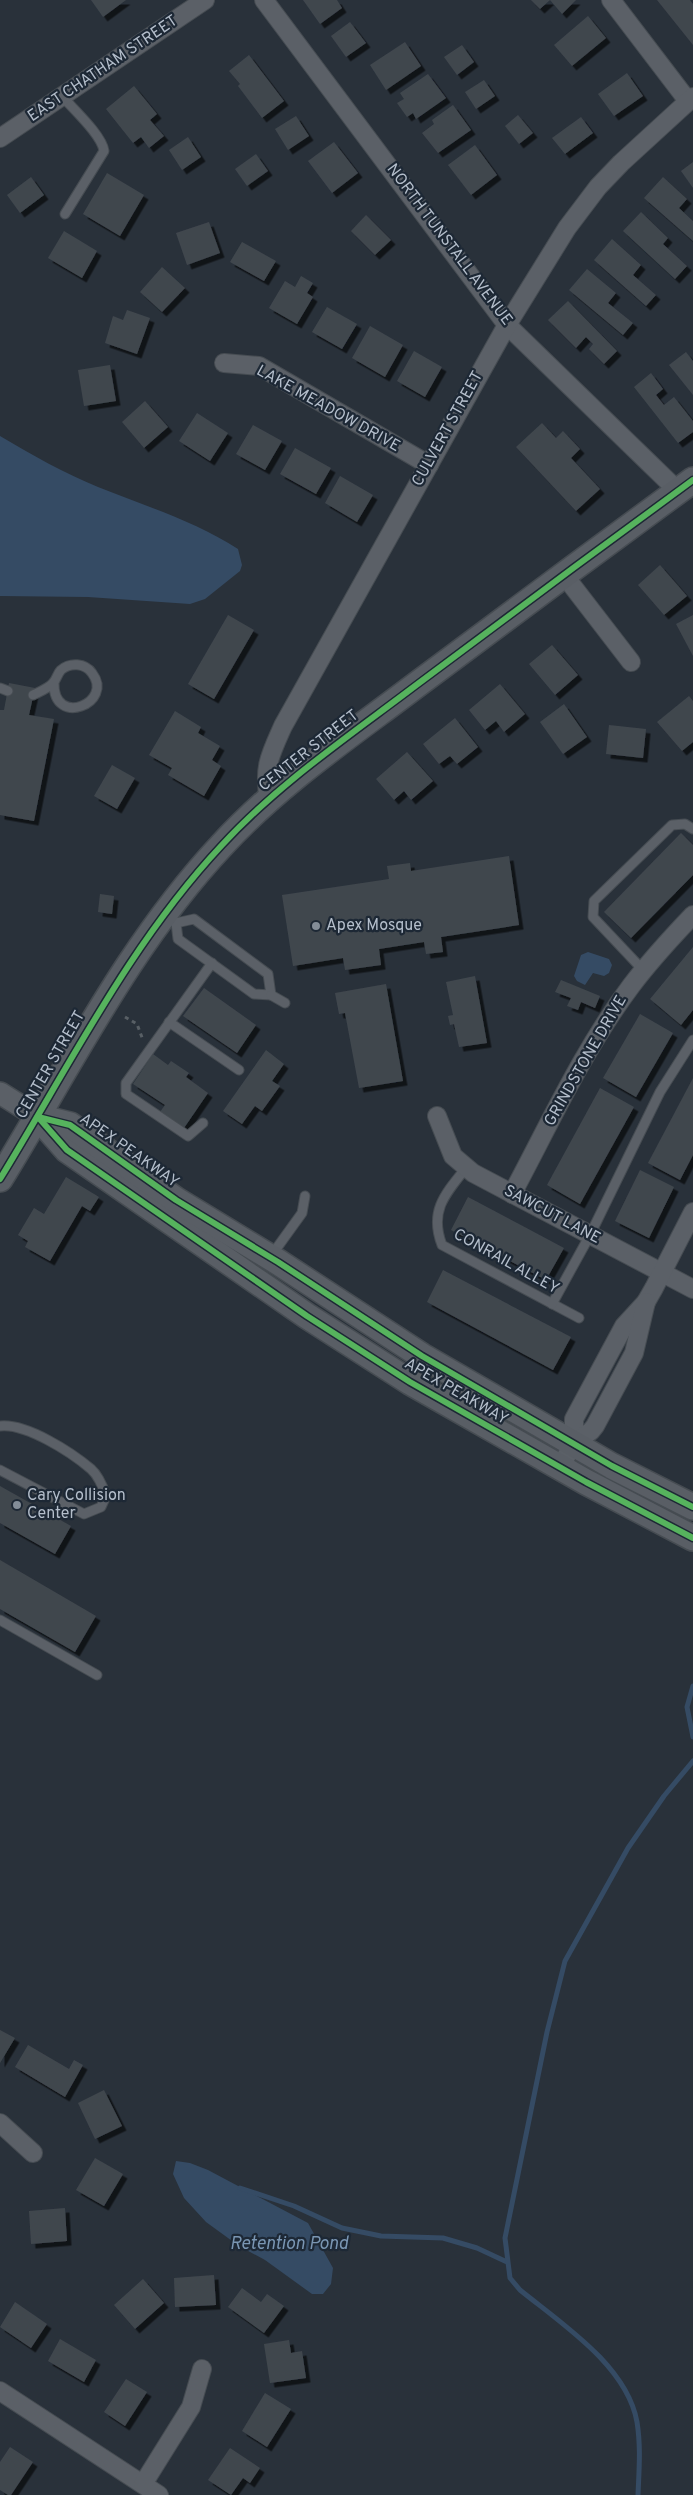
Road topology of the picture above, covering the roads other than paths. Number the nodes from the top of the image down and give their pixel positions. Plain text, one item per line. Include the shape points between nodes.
1 (205, 0) edge
2 (264, 0) edge
3 (611, 0) edge
4 (62, 96) junction
5 (690, 99) edge
6 (0, 138) edge
7 (65, 214) dead end
8 (507, 325) junction
9 (224, 363) dead end
10 (428, 465) junction
11 (686, 486) edge
12 (564, 575) junction
13 (631, 662) dead end
14 (54, 683) junction
15 (33, 695) dead end
16 (269, 800) junction
17 (693, 828) edge
18 (693, 915) edge
19 (170, 919) junction
20 (212, 964) junction
21 (643, 970) junction
22 (271, 995) junction
23 (285, 1003) dead end
24 (169, 1022) junction
25 (693, 1040) edge
26 (239, 1070) dead end
27 (0, 1094) edge
28 (437, 1116) dead end
29 (38, 1117) junction
30 (203, 1123) dead end
31 (466, 1168) junction
32 (0, 1179) edge
33 (512, 1194) junction
34 (306, 1196) dead end
35 (693, 1212) edge
36 (590, 1235) junction
37 (270, 1257) junction
38 (663, 1273) junction
39 (693, 1289) edge
40 (552, 1304) junction
41 (579, 1318) dead end
42 (0, 1426) edge
43 (574, 1443) junction
44 (560, 1467) junction
45 (0, 1470) edge
46 (693, 1507) edge
47 (693, 1538) edge
48 (0, 1620) edge
49 (97, 1675) dead end
50 (0, 2123) edge
51 (33, 2153) dead end
52 (202, 2369) dead end
53 (0, 2391) edge
54 (143, 2484) junction
55 (159, 2495) edge

1 - 4 street, EAST CHATHAM STREET
2 - 8 street, NORTH TUNSTALL AVENUE
3 - 5 street
4 - 6 street, EAST CHATHAM STREET
4 - 7 lane via 96,134 104,151
5 - 8 street, CULVERT STREET via 621,163 584,205
8 - 10 street, CULVERT STREET
8 - 11 street, NORTH TUNSTALL AVENUE
9 - 10 street, LAKE MEADOW DRIVE via 259,366
10 - 16 street, CULVERT STREET via 283,726 269,757 265,779
11 - 12 main road, CENTER STREET
12 - 13 street
12 - 16 main road, CENTER STREET
14 - 14 lane via 61,670 73,664 87,668 97,687 87,705 73,708 56,697
14 - 15 lane
16 - 19 main road, CENTER STREET via 222,845
17 - 21 lane via 684,824 672,825 594,901 593,917
18 - 21 street, GRINDSTONE DRIVE
19 - 20 lane via 178,939
19 - 22 lane via 194,919 268,974
19 - 29 main road, CENTER STREET via 103,1003
20 - 22 lane via 254,994
20 - 24 lane
21 - 33 street, GRINDSTONE DRIVE via 591,1047
22 - 23 lane
24 - 26 lane
24 - 30 lane via 133,1070 126,1083 126,1094 188,1136
25 - 36 lane via 660,1092
27 - 29 street
28 - 31 street, SAWCUT LANE via 452,1156
29 - 32 main road, CENTER STREET
29 - 37 main road, APEX PEAKWAY via 70,1125 176,1200
29 - 44 main road, APEX PEAKWAY via 67,1150 306,1316 410,1382
31 - 33 street, SAWCUT LANE
31 - 40 lane, CONRAIL ALLEY via 446,1193 436,1215 436,1231 442,1245
33 - 36 street, SAWCUT LANE
34 - 37 lane via 302,1213
35 - 38 street
36 - 38 street, SAWCUT LANE
36 - 40 lane
37 - 43 main road, APEX PEAKWAY via 422,1356
38 - 39 street, SAWCUT LANE
38 - 43 street via 646,1302 624,1326 574,1419
40 - 41 lane, CONRAIL ALLEY
42 - 45 lane via 10,1425 34,1433 92,1470 106,1496 101,1507 84,1514
43 - 44 street
43 - 46 main road, APEX PEAKWAY
44 - 47 main road, APEX PEAKWAY
48 - 49 lane
50 - 51 street
52 - 54 street via 191,2407
53 - 54 street
54 - 55 street

